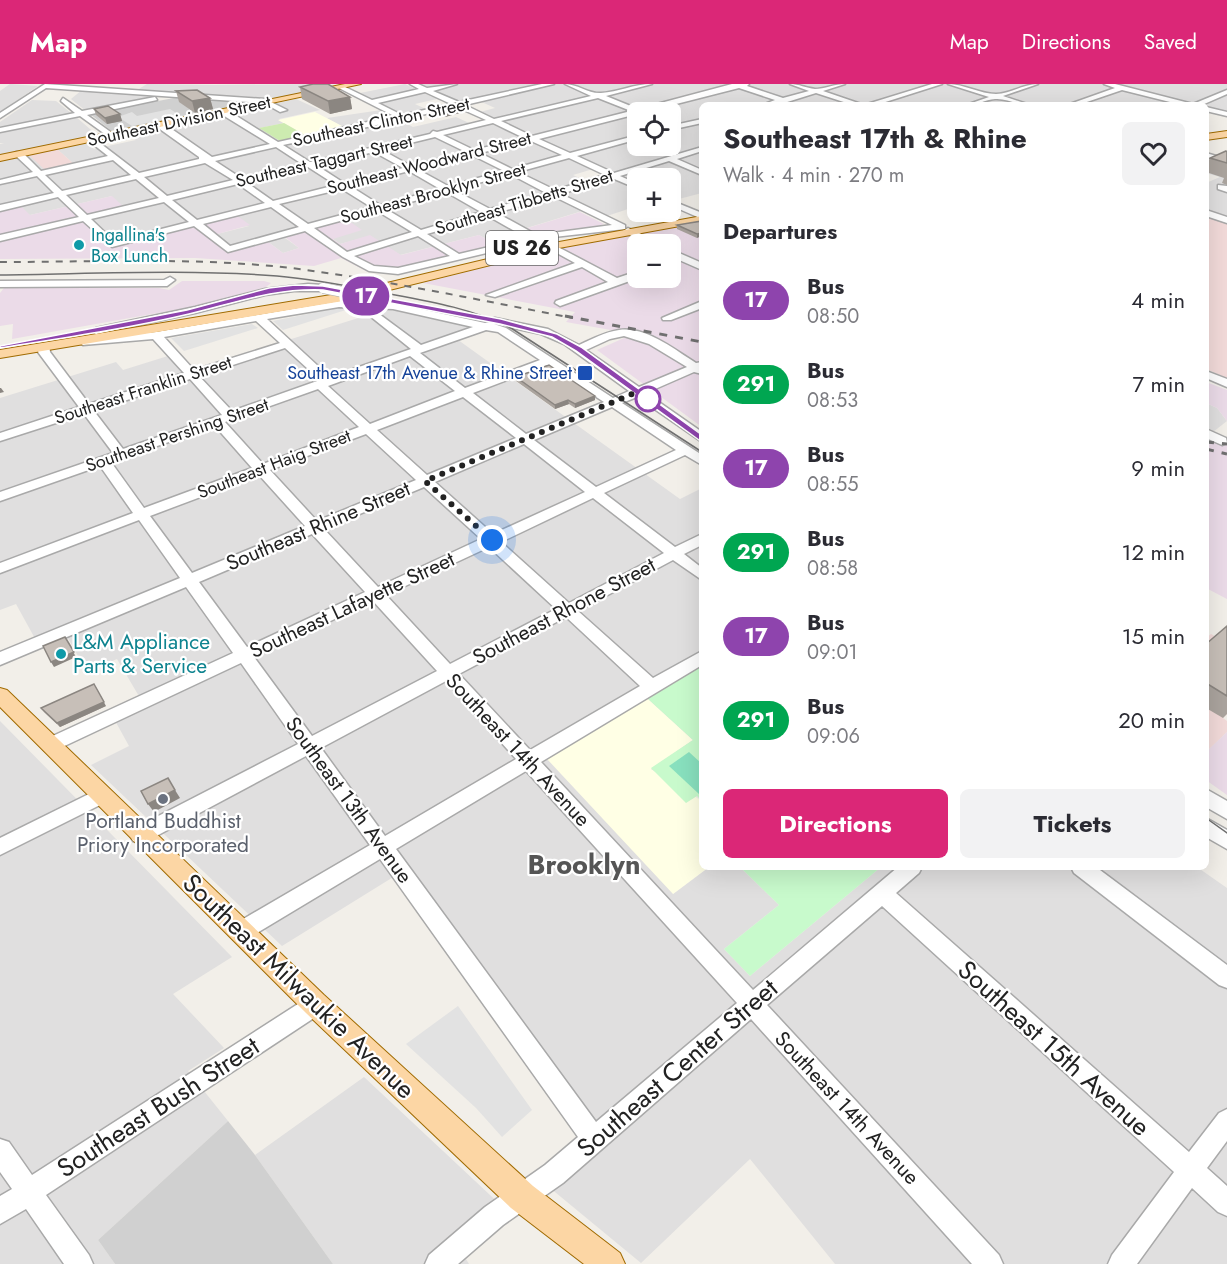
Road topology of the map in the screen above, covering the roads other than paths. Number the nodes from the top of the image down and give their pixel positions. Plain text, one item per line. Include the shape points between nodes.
1 (140, 84) edge
2 (357, 84) edge
3 (412, 84) edge
4 (454, 84) edge
5 (551, 84) edge
6 (568, 84) edge
7 (649, 84) edge
8 (793, 84) edge
9 (842, 84) edge
10 (939, 84) edge
11 (951, 84) edge
12 (1035, 84) edge
13 (1107, 84) edge
14 (1131, 84) edge
15 (44, 85) edge
16 (739, 85) edge
17 (341, 87) junction
18 (79, 88) junction
19 (499, 88) dead end
20 (1121, 88) junction
21 (426, 90) junction
22 (127, 91) junction
23 (816, 91) junction
24 (1227, 92) edge
25 (512, 93) junction
26 (173, 95) junction
27 (599, 96) junction
28 (29, 97) junction
29 (996, 97) junction
30 (40, 98) dead end
31 (1227, 98) edge
32 (51, 99) dead end
33 (525, 99) dead end
34 (1087, 99) junction
35 (63, 100) junction
36 (783, 100) junction
37 (269, 102) junction
38 (371, 102) junction
39 (672, 102) edge
40 (776, 102) edge
41 (788, 102) edge
42 (851, 102) edge
43 (878, 102) edge
44 (979, 102) edge
45 (1015, 102) edge
46 (1079, 102) edge
47 (1098, 102) edge
48 (1178, 102) edge
49 (1203, 102) edge
50 (535, 103) dead end
51 (459, 105) junction
52 (1209, 106) edge
53 (627, 107) edge
54 (548, 108) junction
55 (1209, 108) edge
56 (283, 110) dead end
57 (224, 112) junction
58 (80, 114) junction
59 (562, 114) dead end
60 (627, 114) edge
61 (1227, 114) edge
62 (1, 115) edge
63 (403, 118) junction
64 (572, 118) dead end
65 (494, 121) junction
66 (699, 122) edge
67 (416, 124) dead end
68 (585, 124) junction
69 (160, 125) junction
70 (681, 126) edge
71 (0, 129) edge
72 (425, 129) dead end
73 (341, 130) junction
74 (1224, 134) edge
75 (109, 135) junction
76 (438, 135) junction
77 (1209, 135) edge
78 (352, 136) dead end
79 (531, 138) junction
80 (92, 139) junction
81 (627, 140) edge
82 (362, 142) dead end
83 (277, 144) junction
84 (375, 149) junction
85 (699, 150) edge
86 (473, 153) junction
87 (19, 154) junction
88 (570, 156) junction
89 (1209, 156) edge
90 (114, 157) junction
91 (0, 158) edge
92 (670, 159) junction
93 (209, 160) junction
94 (1227, 161) edge
95 (308, 164) junction
96 (410, 168) junction
97 (512, 172) junction
98 (699, 172) edge
99 (39, 173) junction
100 (138, 176) junction
101 (614, 176) junction
102 (239, 180) junction
103 (0, 182) edge
104 (627, 182) edge
105 (343, 185) junction
106 (448, 189) junction
107 (60, 194) junction
108 (554, 194) junction
109 (166, 198) junction
110 (272, 203) junction
111 (681, 207) edge
112 (0, 208) edge
113 (380, 208) junction
114 (490, 213) junction
115 (1209, 214) edge
116 (699, 215) edge
117 (699, 216) edge
118 (85, 218) junction
119 (1227, 220) edge
120 (195, 223) junction
121 (307, 228) junction
122 (625, 229) junction
123 (420, 233) junction
124 (635, 234) edge
125 (535, 238) junction
126 (0, 239) edge
127 (8, 249) dead end
128 (558, 250) dead end
129 (346, 255) junction
130 (458, 256) junction
131 (683, 258) edge
132 (583, 264) junction
133 (699, 266) edge
134 (627, 278) edge
135 (170, 279) dead end
136 (614, 282) junction
137 (0, 284) edge
138 (490, 295) dead end
139 (369, 300) junction
140 (560, 303) dead end
141 (699, 305) edge
142 (259, 318) junction
143 (667, 318) dead end
144 (489, 325) junction
145 (96, 331) junction
146 (156, 335) junction
147 (287, 344) junction
148 (51, 345) junction
149 (0, 346) edge
150 (579, 349) junction
151 (416, 351) junction
152 (0, 354) edge
153 (549, 360) junction
154 (699, 367) edge
155 (699, 368) edge
156 (192, 375) junction
157 (1209, 375) edge
158 (1227, 383) edge
159 (324, 384) junction
160 (462, 392) junction
161 (637, 392) junction
162 (611, 402) junction
163 (86, 409) junction
164 (224, 419) junction
165 (367, 429) junction
166 (1209, 435) edge
167 (699, 436) edge
168 (0, 437) edge
169 (523, 439) junction
170 (1222, 441) dead end
171 (686, 450) junction
172 (112, 458) junction
173 (699, 459) edge
174 (261, 469) junction
175 (425, 481) junction
176 (593, 493) junction
177 (0, 497) edge
178 (143, 514) junction
179 (314, 527) junction
180 (492, 540) junction
181 (699, 540) edge
182 (673, 553) junction
183 (0, 568) edge
184 (699, 573) edge
185 (190, 579) junction
186 (375, 594) junction
187 (567, 610) junction
188 (243, 655) junction
189 (0, 659) edge
190 (699, 659) edge
191 (447, 673) junction
192 (652, 687) junction
193 (0, 695) edge
194 (50, 745) junction
195 (309, 745) junction
196 (528, 760) junction
197 (101, 796) junction
198 (1209, 799) edge
199 (1227, 811) edge
200 (1209, 828) edge
201 (141, 835) junction
202 (1227, 841) edge
203 (383, 846) junction
204 (0, 848) edge
205 (909, 870) edge
206 (1085, 870) edge
207 (882, 893) junction
208 (240, 932) junction
209 (1227, 978) edge
210 (315, 1004) junction
211 (751, 1005) junction
212 (1227, 1121) edge
213 (594, 1139) junction
214 (0, 1151) edge
215 (1190, 1170) junction
216 (28, 1192) junction
217 (522, 1197) junction
218 (1227, 1203) edge
219 (0, 1211) edge
220 (80, 1264) edge
221 (438, 1264) edge
222 (609, 1264) edge
223 (990, 1264) edge
224 (1121, 1264) edge

1 - 22 street
2 - 17 main road, Southeast Division Street
3 - 21 street
4 - 21 street
5 - 25 street, Southeast Clinton Street
6 - 27 street
7 - 27 street, Southeast Taggart Street
8 - 23 street
9 - 23 street
10 - 43 street
11 - 29 street
12 - 29 street
13 - 20 street
14 - 20 street
15 - 18 street
15 - 28 street
16 - 36 street
16 - 39 street, Southeast Woodward Street
17 - 37 main road, Southeast Division Street
17 - 38 street
18 - 22 street
18 - 35 street
19 - 25 street
20 - 34 street
20 - 48 street
21 - 38 street
21 - 51 street
22 - 26 street
23 - 36 street
23 - 42 street
24 - 49 street
25 - 33 street
25 - 51 street, Southeast Clinton Street
26 - 37 street
26 - 58 street
27 - 53 street
27 - 54 street, Southeast Taggart Street
28 - 30 street
28 - 62 street
29 - 44 street
29 - 45 street
31 - 52 street
32 - 35 street
34 - 46 street
34 - 47 street
35 - 58 street
36 - 40 street
36 - 41 street
37 - 56 street
37 - 57 main road, Southeast Division Street
38 - 63 street
50 - 54 street
51 - 63 street, Southeast Clinton Street
51 - 65 street
54 - 59 street
54 - 65 street, Southeast Taggart Street
55 - 61 street
57 - 69 main road, Southeast Division Street
57 - 83 street
58 - 71 street
58 - 75 street
60 - 68 street, Southeast Woodward Street
63 - 67 street
63 - 73 street, Southeast Clinton Street
64 - 68 street
65 - 76 street, Southeast Taggart Street
65 - 79 street
66 - 70 street
68 - 79 street, Southeast Woodward Street
69 - 75 main road, Southeast Division Street
69 - 93 street
72 - 76 street
73 - 78 street
73 - 83 street, Southeast Clinton Street
74 - 77 main road
75 - 80 main road, Southeast Division Street
76 - 84 street, Southeast Taggart Street
76 - 86 street
79 - 86 street, Southeast Woodward Street
79 - 88 street
80 - 87 main road, Southeast Division Street
80 - 90 street
81 - 88 street, Southeast Brooklyn Street
82 - 84 street
83 - 93 street, Southeast Clinton Street
83 - 95 street
84 - 95 street, Southeast Taggart Street
84 - 96 street
85 - 92 street, Southeast Tibbetts Street
86 - 96 street, Southeast Woodward Street
86 - 97 street
87 - 91 main road, Southeast Division Street
87 - 99 street
88 - 97 street, Southeast Brooklyn Street
88 - 101 street
89 - 94 street
90 - 99 street
90 - 100 street
92 - 98 street
92 - 101 street, Southeast Tibbetts Street
93 - 100 street, Southeast Clinton Street
93 - 102 street
95 - 102 street, Southeast Taggart Street
95 - 105 street
96 - 105 street, Southeast Woodward Street
96 - 106 street
97 - 106 street, Southeast Brooklyn Street
97 - 108 street
99 - 103 street
99 - 107 street
100 - 107 street, Southeast Clinton Street
100 - 109 street
101 - 104 street
101 - 108 street, Southeast Tibbetts Street
102 - 109 street, Southeast Taggart Street
102 - 110 street
105 - 110 street, Southeast Woodward Street
105 - 113 street
106 - 113 street, Southeast Brooklyn Street
106 - 114 street
107 - 112 street, Southeast Clinton Street
107 - 118 street
108 - 114 street, Southeast Tibbetts Street
108 - 122 street
109 - 118 street, Southeast Taggart Street
109 - 120 street
110 - 120 street, Southeast Woodward Street
110 - 121 street
111 - 116 street
113 - 121 street, Southeast Brooklyn Street
113 - 123 street
114 - 123 street, Southeast Tibbetts Street
114 - 125 street
115 - 119 street
117 - 122 main road, US 26
118 - 120 street, Southeast Woodward Street via 112,244
118 - 126 street, Southeast Taggart Street
120 - 121 street, Southeast Brooklyn Street via 228,249
121 - 129 street
122 - 124 street
122 - 125 street via 590,229
122 - 145 main road, US 26 via 325,295
122 - 148 main road, US 26 via 349,296
123 - 129 street, Southeast Tibbetts Street
123 - 130 street
125 - 130 street
126 - 127 street
128 - 132 street
129 - 130 street via 382,271 407,270
131 - 133 street
132 - 136 street
132 - 138 street
134 - 136 street
135 - 137 street via 167,283
136 - 140 street
139 - 142 street
139 - 144 street
139 - 145 street, bridge via 323,288 295,287
139 - 150 street via 536,329
139 - 151 street via 365,308
141 - 143 street
142 - 146 street
142 - 147 street
144 - 151 street, Southeast Pershing Street
144 - 153 street
145 - 149 main road, US 26
146 - 148 street
146 - 156 street, Southeast 14th Avenue
147 - 156 street, Southeast Franklin Street
147 - 159 street
148 - 152 main road, US 26
148 - 163 street, Southeast 13th Avenue via 44,352
150 - 154 street via 628,334 648,340
150 - 161 street
151 - 159 street, Southeast Pershing Street
151 - 160 street
153 - 160 street, Southeast Haig Street
153 - 162 street
155 - 161 street, Southeast Rhine Street
156 - 163 street, Southeast Franklin Street
156 - 164 street, Southeast 14th Avenue
157 - 158 street
159 - 164 street, Southeast Pershing Street
159 - 165 street
160 - 165 street, Southeast Haig Street
160 - 169 street
161 - 162 street, Southeast Rhine Street
161 - 167 street
162 - 169 street, Southeast Rhine Street
162 - 171 street
163 - 168 street, Southeast Franklin Street
163 - 172 street, Southeast 13th Avenue
164 - 172 street, Southeast Pershing Street
164 - 174 street, Southeast 14th Avenue
165 - 174 street, Southeast Haig Street
165 - 175 street
166 - 170 street
169 - 175 street, Southeast Rhine Street
169 - 176 street
171 - 173 street
171 - 176 street, Southeast Lafayette Street
172 - 177 street, Southeast Pershing Street
172 - 178 street, Southeast 13th Avenue
174 - 178 street, Southeast Haig Street
174 - 179 street, Southeast 14th Avenue
175 - 179 street, Southeast Rhine Street
175 - 180 street
176 - 180 street, Southeast Lafayette Street
176 - 182 street
178 - 183 street, Southeast Haig Street
178 - 185 street, Southeast 13th Avenue
179 - 185 street, Southeast Rhine Street
179 - 186 street, Southeast 14th Avenue
180 - 186 street, Southeast Lafayette Street
180 - 187 street
181 - 182 street, Southeast Rhone Street
182 - 184 street
182 - 187 street, Southeast Rhone Street
185 - 188 street, Southeast 13th Avenue
185 - 189 street, Southeast Rhine Street
186 - 188 street, Southeast Lafayette Street
186 - 191 street, Southeast 14th Avenue
187 - 191 street, Southeast Rhone Street
187 - 192 street
188 - 194 street, Southeast Lafayette Street
188 - 195 street, Southeast 13th Avenue
190 - 192 street
191 - 195 street, Southeast Rhone Street
191 - 196 street, Southeast 14th Avenue
192 - 196 street
193 - 194 main road, Southeast Milwaukie Avenue
194 - 197 main road, Southeast Milwaukie Avenue
195 - 201 street, Southeast Rhone Street
195 - 203 street, Southeast 13th Avenue
196 - 203 street
196 - 211 street, Southeast 14th Avenue
197 - 201 main road, Southeast Milwaukie Avenue
197 - 204 street
198 - 199 street
200 - 202 street
201 - 208 main road, Southeast Milwaukie Avenue
203 - 208 street
203 - 213 street, Southeast 13th Avenue
205 - 207 street, Southeast Center Street
206 - 209 street
207 - 211 street, Southeast Center Street
207 - 215 street, Southeast 15th Avenue
208 - 210 main road, Southeast Milwaukie Avenue
210 - 216 street, Southeast Bush Street
210 - 217 main road, Southeast Milwaukie Avenue
211 - 213 street, Southeast Center Street
211 - 223 street, Southeast 14th Avenue
212 - 215 street
213 - 217 street, Southeast Center Street
214 - 216 street
215 - 218 street, Southeast 15th Avenue
215 - 224 street
216 - 219 street, Southeast Bush Street
216 - 220 street
217 - 221 street, Southeast Center Street
217 - 222 main road, Southeast Milwaukie Avenue

